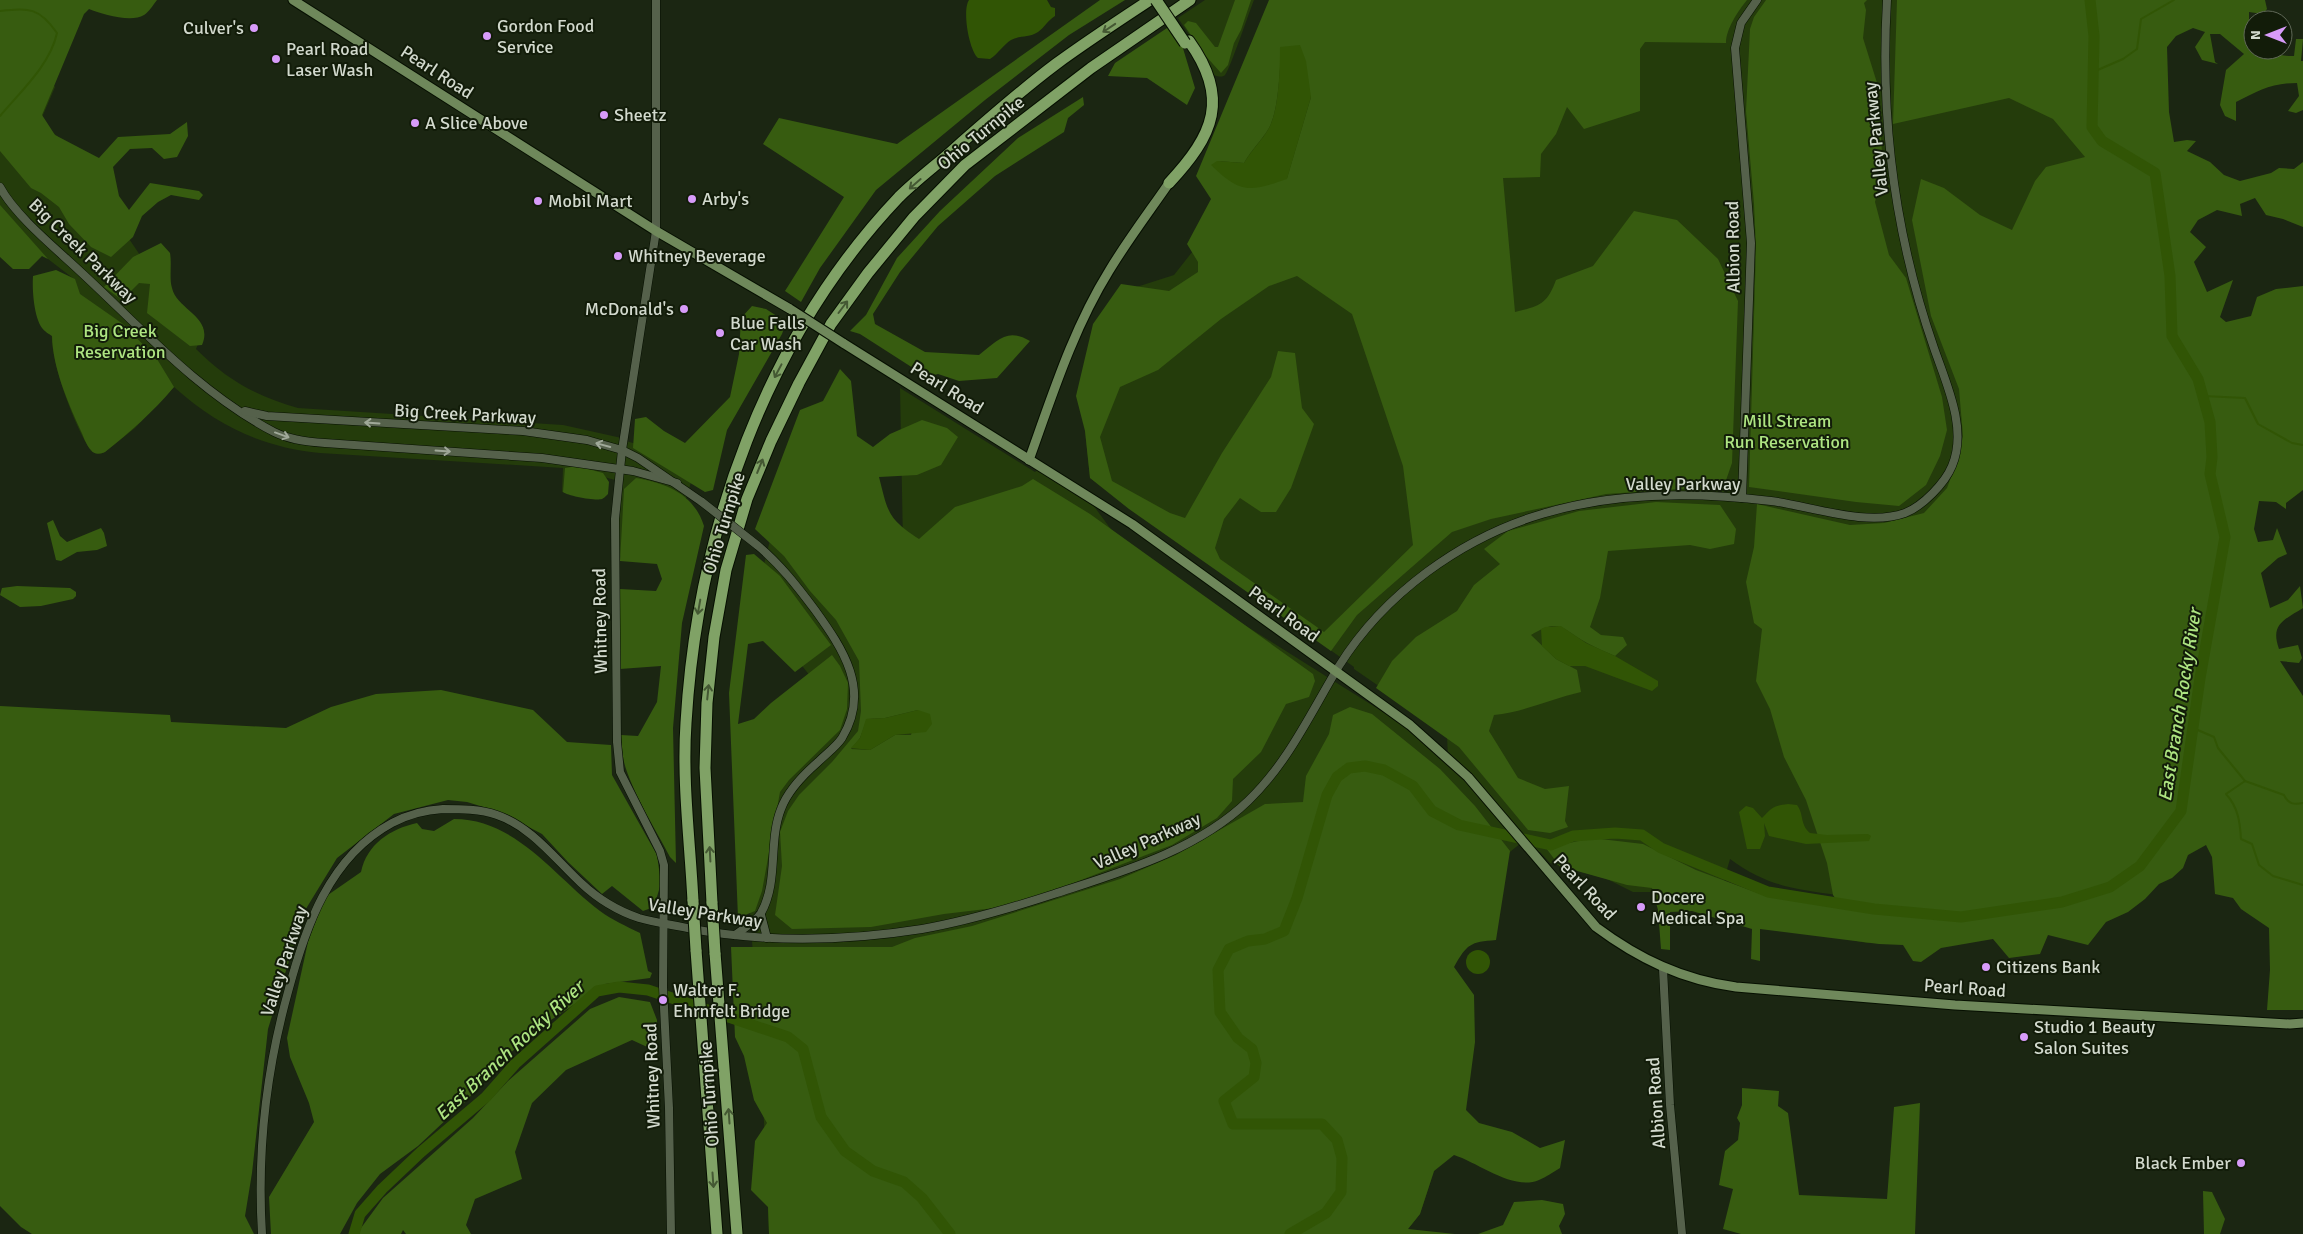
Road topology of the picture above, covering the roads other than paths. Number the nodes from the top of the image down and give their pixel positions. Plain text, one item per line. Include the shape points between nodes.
1 (293, 0) edge
2 (656, 0) edge
3 (1150, 0) edge
4 (1156, 0) edge
5 (1161, 0) edge
6 (1190, 0) edge
7 (1757, 0) edge
8 (1887, 0) edge
9 (1187, 42) junction
10 (1169, 183) joint
11 (0, 187) edge
12 (656, 231) junction
13 (240, 411) junction
14 (622, 450) junction
15 (1029, 460) junction
16 (619, 469) junction
17 (677, 483) junction
18 (1742, 498) junction
19 (1336, 672) junction
20 (760, 914) junction
21 (664, 924) junction
22 (735, 935) junction
23 (767, 938) junction
24 (1663, 969) junction
25 (2303, 1023) edge
26 (262, 1234) edge
27 (671, 1234) edge
28 (717, 1234) edge
29 (737, 1234) edge
30 (1682, 1234) edge

1 - 12 main road, Pearl Road
2 - 12 street, Whitney Road
3 -> 28 highway, Ohio Turnpike, bridge via 1018,94 900,197 848,259 810,313 776,374 749,433 707,567 692,648 686,726 693,901
4 - 9 highway, bridge
5 - 9 highway
29 -> 6 highway, Ohio Turnpike, bridge via 715,953 706,768 707,703 714,637 726,570 747,499 771,441 831,324 914,217 965,165 1091,68
7 - 18 street, Albion Road via 1741,23 1735,48 1751,243
8 - 18 street, Valley Parkway via 1884,58 1892,179 1920,308 1958,418 1954,463 1929,498 1905,513 1869,518
9 - 10 highway via 1205,68 1212,85 1214,104 1203,137
10 - 15 main road via 1109,271 1085,316
11 - 13 street, Big Creek Parkway via 33,227 193,377
12 - 14 street, Whitney Road
12 - 15 main road, Pearl Road, bridge via 790,309
14 -> 13 street, Big Creek Parkway via 557,435 266,416
13 -> 16 street, Big Creek Parkway via 274,432 296,440 542,458
14 - 16 street, Whitney Road
14 - 17 street, Big Creek Parkway
15 - 19 main road, Pearl Road via 1132,524
16 - 17 street, Big Creek Parkway
16 - 21 street, Whitney Road via 615,519 617,742 620,772 664,865
17 - 20 street, Big Creek Parkway, bridge via 757,545 790,576 846,656 855,694 849,724 841,739 795,784 781,808 774,838 771,883
18 - 19 street, Valley Parkway via 1654,496 1587,502 1536,515 1461,548 1426,574 1366,630
19 - 23 street, Valley Parkway via 1297,738 1262,788 1218,826 1189,843 1097,880 966,919 858,936
19 - 24 main road, Pearl Road via 1410,725 1468,778 1596,927
20 - 22 street
20 - 23 street
21 - 22 street, Valley Parkway
21 - 26 street, Valley Parkway via 625,912 587,889 530,834 497,815 457,808 425,810 395,821 375,834 356,851 320,900 310,919 294,970 267,1085 262,1137
21 - 27 street, Whitney Road
22 - 23 street, Valley Parkway
24 - 25 main road, Pearl Road via 1736,987 1955,1004
24 - 30 street, Albion Road via 1670,1105

